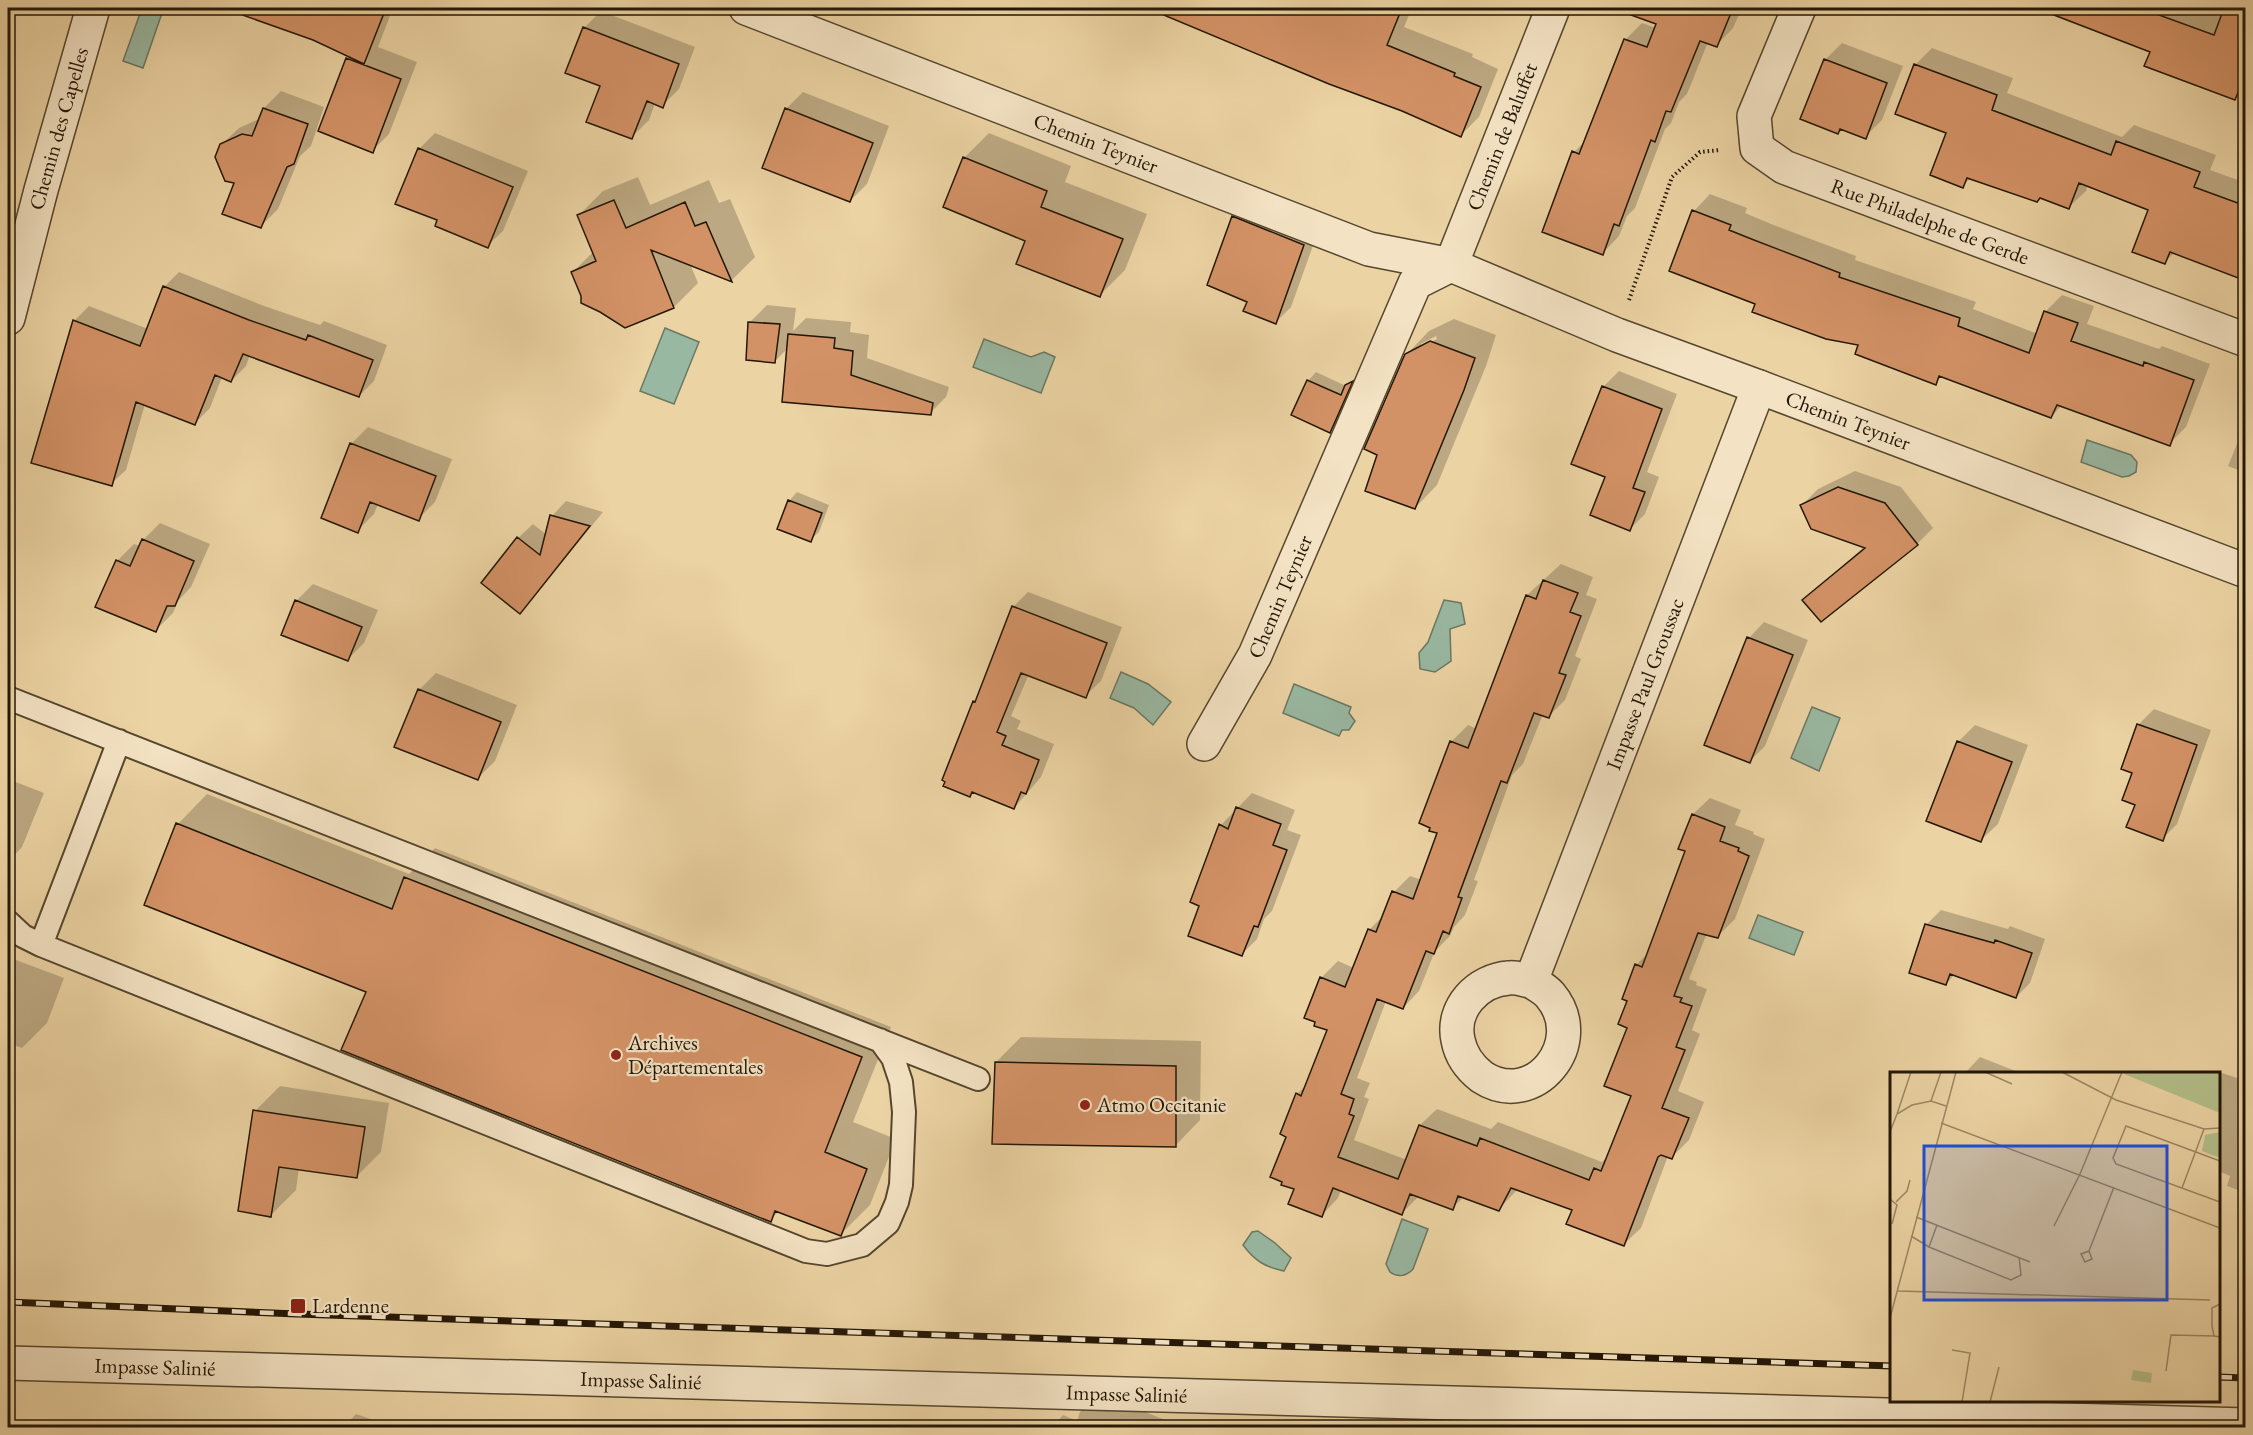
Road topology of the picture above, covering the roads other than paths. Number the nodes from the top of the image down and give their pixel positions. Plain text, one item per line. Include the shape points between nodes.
1 (93, 8) edge
2 (746, 8) edge
3 (1553, 8) edge
4 (1799, 8) edge
5 (1451, 265) junction
6 (8, 318) edge
7 (2246, 340) edge
8 (1759, 387) junction
9 (2246, 571) edge
10 (8, 698) edge
11 (119, 741) junction
12 (1204, 744) dead end
13 (8, 922) edge
14 (41, 945) junction
15 (1531, 981) dead end
16 (880, 1040) junction
17 (978, 1079) dead end
18 (8, 1363) edge
19 (2246, 1425) edge

1 - 6 street, Chemin des Capelles
2 - 5 street, Chemin Teynier via 1370,249
3 - 5 street, Chemin de Baluffet
4 - 7 street, Rue Philadelphe de Gerde via 1754,116 1757,148 1784,167
5 - 8 street, Chemin Teynier via 1617,335
5 - 12 street, Chemin Teynier via 1415,283 1256,655
8 - 9 street, Chemin Teynier
8 - 15 street, Impasse Paul Groussac
10 - 11 lane
11 - 14 lane
11 - 16 lane
13 - 14 lane
14 - 16 lane via 806,1251 827,1254 862,1245 878,1234 897,1202 901,1185 901,1082 893,1058
16 - 17 lane
18 - 19 street, Impasse Salinié

